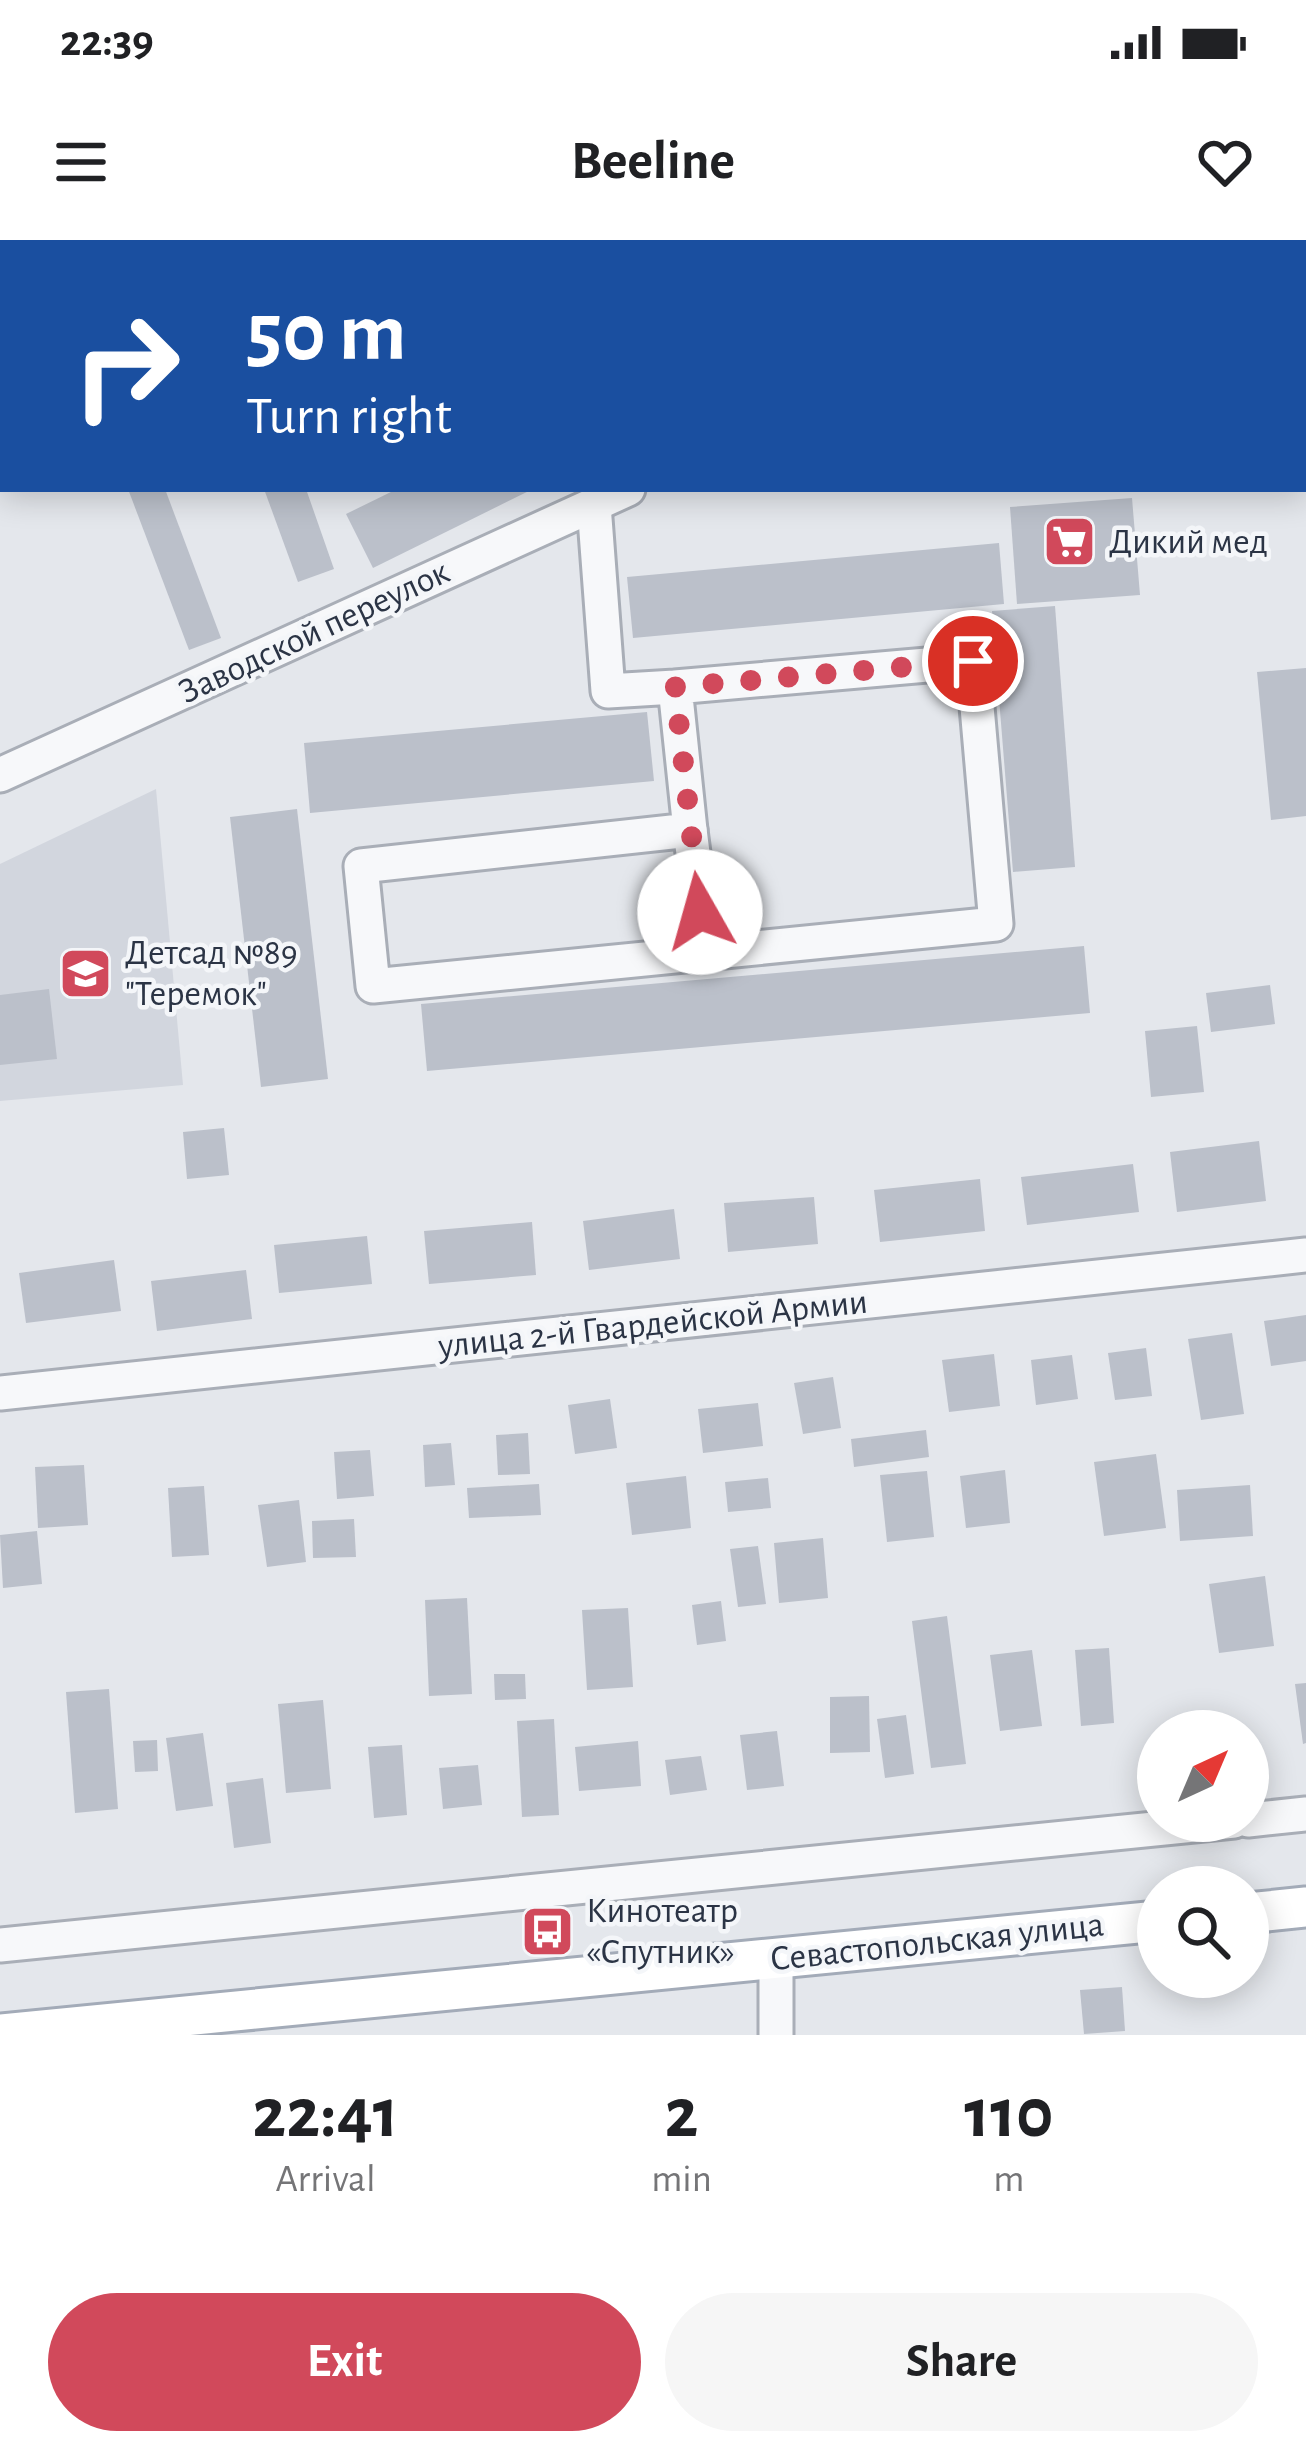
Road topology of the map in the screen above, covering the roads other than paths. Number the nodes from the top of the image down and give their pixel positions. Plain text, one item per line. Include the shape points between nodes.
1 (622, 492) edge
2 (594, 505) junction
3 (675, 687) junction
4 (0, 776) edge
5 (690, 830) junction
6 (706, 953) junction
7 (1306, 1255) edge
8 (0, 1393) edge
9 (1306, 1814) edge
10 (1269, 1818) edge
11 (1137, 1831) edge
12 (1306, 1907) edge
13 (1269, 1910) edge
14 (1137, 1923) edge
15 (0, 1945) edge
16 (776, 1958) junction
17 (47, 2032) edge
18 (0, 2034) edge
19 (776, 2035) edge

1 - 2 street, Заводской переулок
2 - 3 street via 608,691
2 - 4 street, Заводской переулок
3 - 5 street
3 - 6 street via 973,661 996,924
5 - 6 street
5 - 6 street via 361,866 373,986
7 - 8 street, улица 2-й Гвардейской Армии
9 - 10 street
11 - 15 street
12 - 13 main road
14 - 16 main road, Севастопольская улица
16 - 17 main road, Севастопольская улица
16 - 19 street
17 - 18 main road, Севастопольская улица

